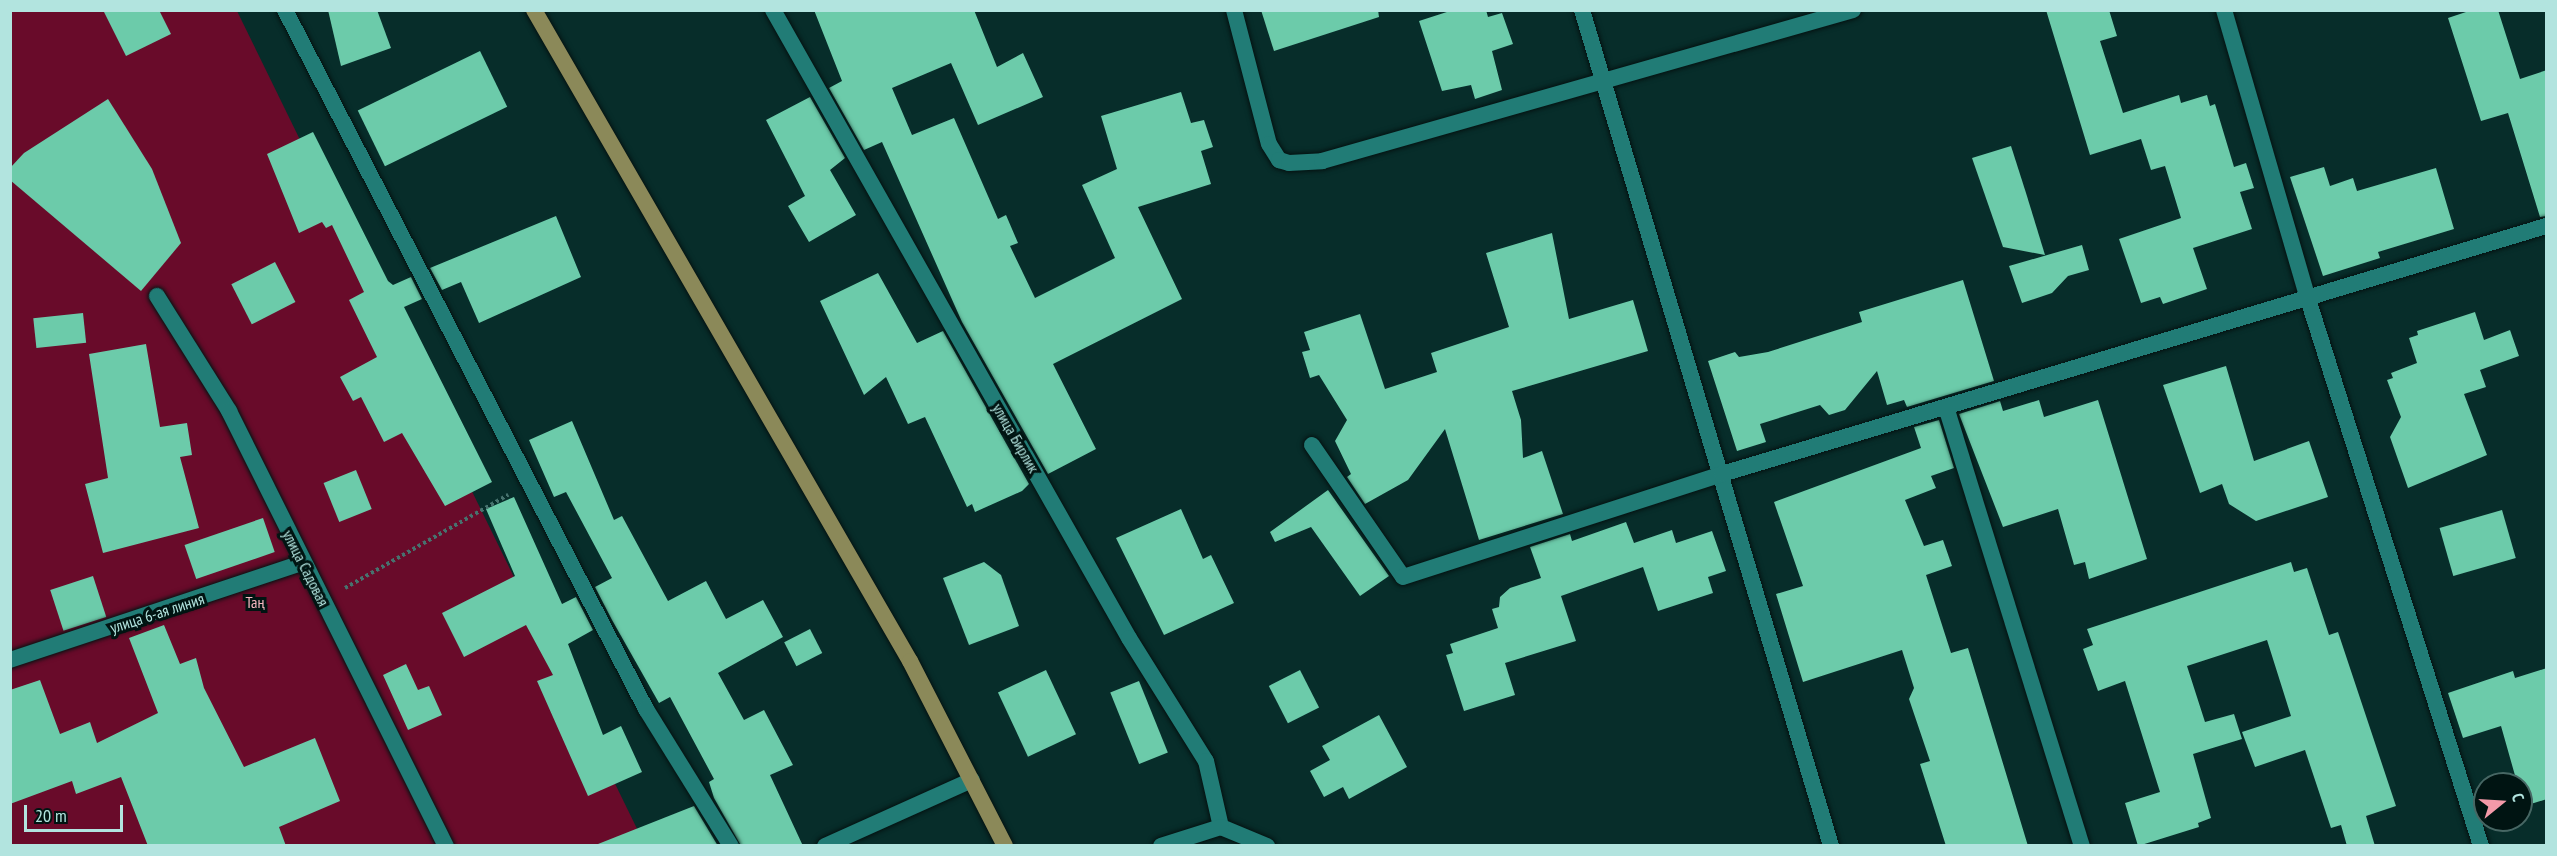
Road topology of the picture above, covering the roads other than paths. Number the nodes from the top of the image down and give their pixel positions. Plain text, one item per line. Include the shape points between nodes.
1 (285, 10) edge
2 (534, 10) edge
3 (773, 10) edge
4 (1234, 10) edge
5 (1582, 10) edge
6 (1853, 10) edge
7 (2224, 10) edge
8 (1602, 83) junction
9 (2547, 226) edge
10 (157, 296) dead end
11 (2308, 299) junction
12 (1946, 407) junction
13 (1312, 445) dead end
14 (1722, 474) junction
15 (302, 562) junction
16 (10, 660) edge
17 (972, 780) junction
18 (1221, 827) junction
19 (439, 843) edge
20 (731, 846) edge
21 (825, 846) edge
22 (1005, 846) edge
23 (1161, 846) edge
24 (1267, 846) edge
25 (1831, 846) edge
26 (2082, 846) edge
27 (2481, 846) edge

1 - 20 street via 532,482 645,709
2 - 17 main road via 910,661
3 - 18 street, улица Бирлик via 1129,638 1206,761
4 - 8 street via 1269,144 1279,160 1289,162 1322,161
5 - 8 street
6 - 8 street
7 - 11 street
8 - 14 street
9 - 11 street
10 - 15 street, улица Садовая via 229,411
11 - 12 street
11 - 27 street
12 - 14 street
12 - 26 street
13 - 14 street via 1403,577
14 - 25 street
15 - 16 street, улица 6-ая линия
15 - 19 street, улица Садовая
17 - 21 street
17 - 22 main road
18 - 23 street
18 - 24 street

